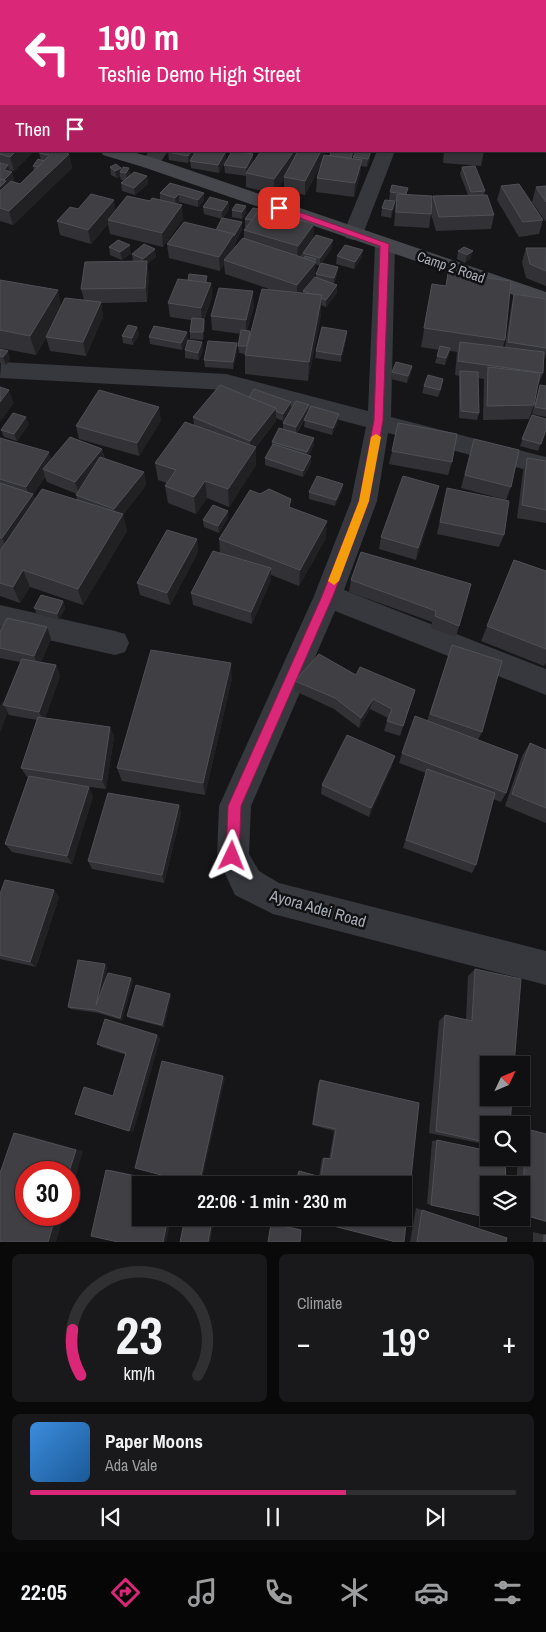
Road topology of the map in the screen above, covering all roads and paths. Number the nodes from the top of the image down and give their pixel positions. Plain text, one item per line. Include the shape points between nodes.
1 (117, 152) edge
2 (386, 152) edge
3 (155, 157) edge
4 (353, 234) junction
5 (384, 244) junction
6 (546, 299) edge
7 (1, 370) edge
8 (379, 420) junction
9 (546, 466) edge
10 (328, 596) junction
11 (0, 617) edge
12 (115, 643) dead end
13 (546, 682) edge
14 (546, 968) edge

1 - 3 street, Camp 2 Road
2 - 4 street
3 - 4 street, Camp 2 Road
4 - 5 street, Camp 2 Road
5 - 6 street, Camp 2 Road
5 - 8 street, Ayora Adei Road
7 - 8 street via 226,382
8 - 9 street
8 - 10 street, Ayora Adei Road via 364,501
10 - 13 street
10 - 14 street, Ayora Adei Road via 235,806 232,856 247,883 273,898
11 - 12 street

